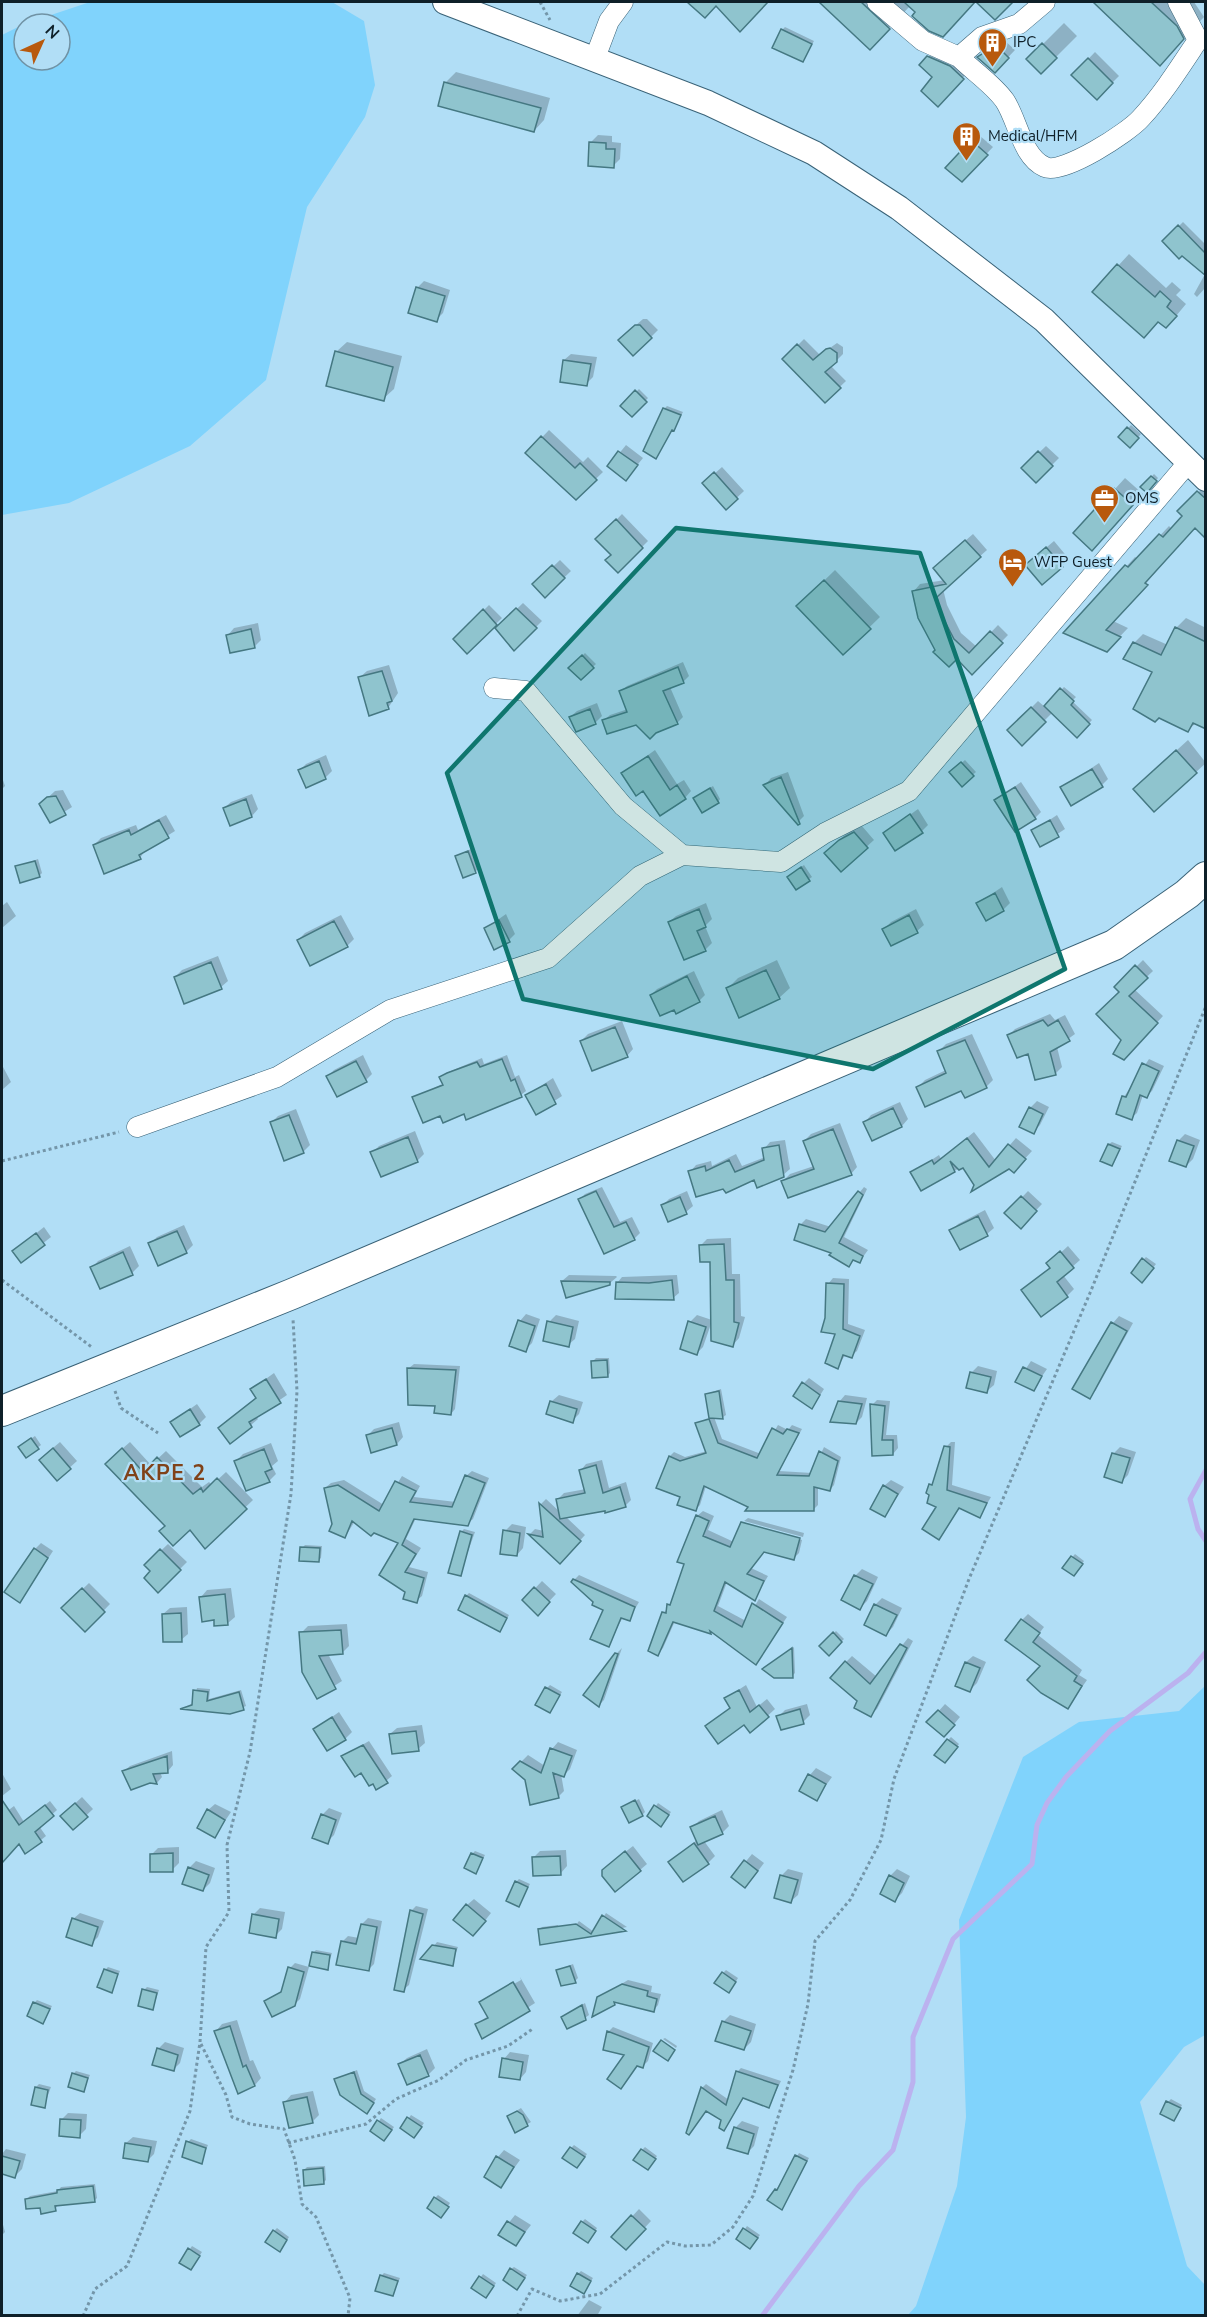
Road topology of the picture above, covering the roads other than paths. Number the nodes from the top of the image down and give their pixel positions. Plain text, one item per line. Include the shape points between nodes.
1 (445, 2) edge
2 (623, 2) edge
3 (877, 2) edge
4 (1045, 2) edge
5 (1178, 2) edge
6 (959, 57) junction
7 (595, 58) junction
8 (1187, 464) junction
9 (1206, 479) edge
10 (494, 688) dead end
11 (682, 855) junction
12 (1206, 877) edge
13 (137, 1127) road end
14 (2, 1411) edge

1 - 7 street
2 - 7 street via 609,21
3 - 6 street via 923,41
4 - 6 street via 1018,24 982,37
5 - 6 street via 1198,40 1169,85 1139,121 1075,162 1057,169 1045,167 1029,154 1004,100
7 - 8 street via 708,103 814,153 899,208 1044,320
8 - 9 street
8 - 11 street via 909,791 825,832 781,862
10 - 11 street via 526,691 623,806
11 - 13 street via 640,876 548,958 390,1010 277,1077
12 - 14 main road via 1114,945 292,1294

